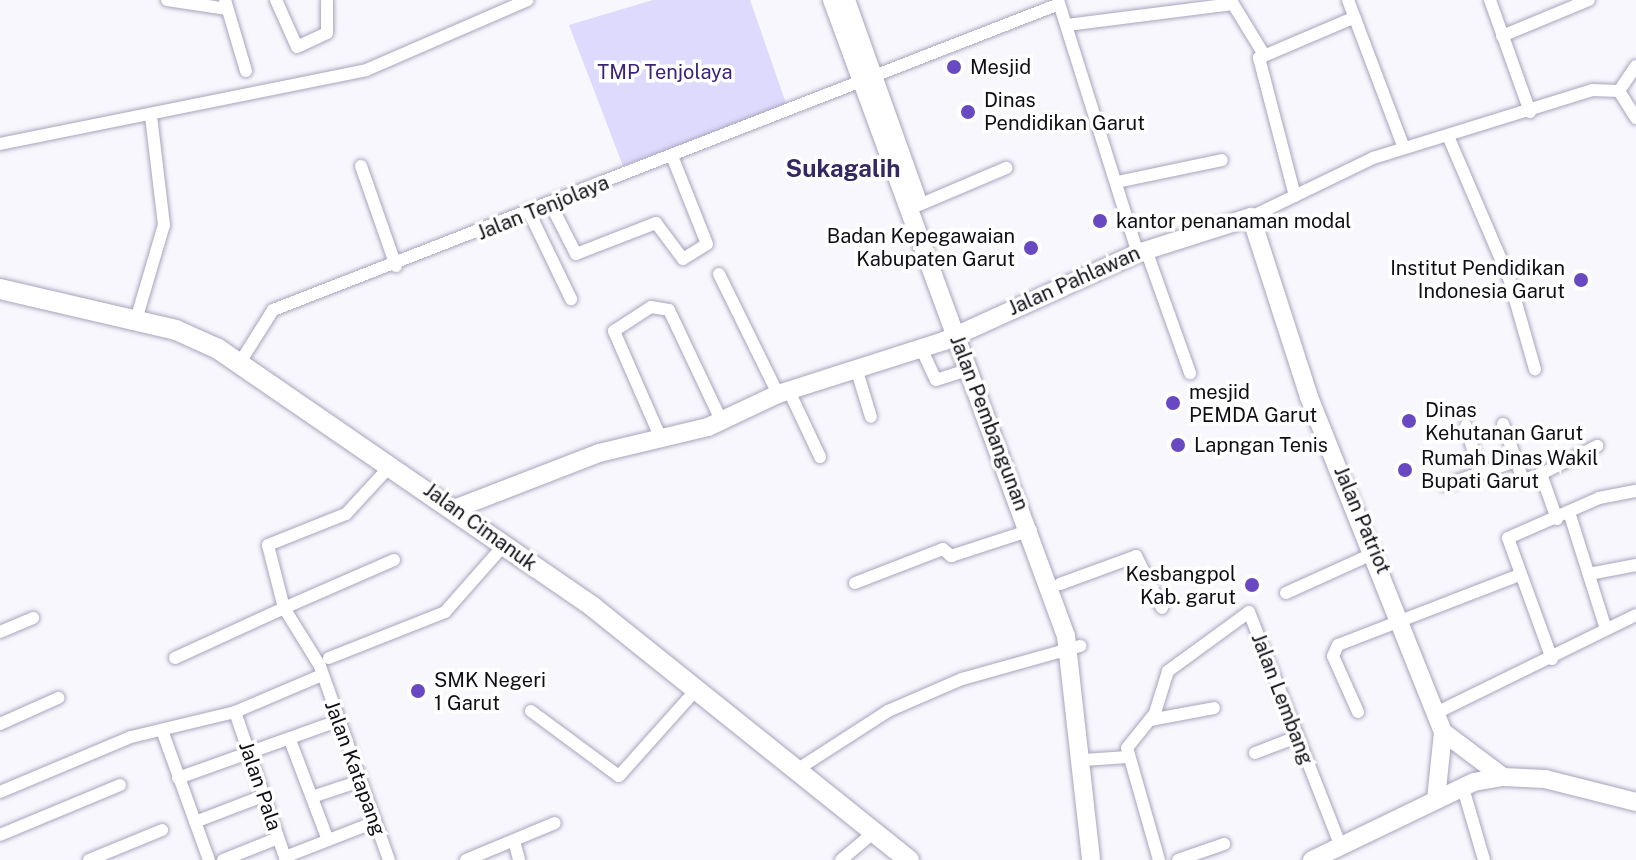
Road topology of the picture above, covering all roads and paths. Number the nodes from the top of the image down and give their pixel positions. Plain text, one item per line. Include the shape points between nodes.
1 (167, 0) edge
2 (276, 0) edge
3 (327, 0) edge
4 (528, 0) edge
5 (832, 0) edge
6 (846, 0) edge
7 (1348, 0) edge
8 (1490, 0) edge
9 (1589, 0) edge
10 (1059, 2) edge
11 (226, 5) edge
12 (1355, 17) junction
13 (1067, 25) junction
14 (1502, 36) junction
15 (1263, 53) junction
16 (1636, 66) edge
17 (246, 71) dead end
18 (864, 80) junction
19 (1619, 91) junction
20 (1530, 112) junction
21 (151, 116) junction
22 (1636, 118) edge
23 (1448, 136) junction
24 (0, 144) edge
25 (1404, 148) junction
26 (672, 156) junction
27 (1222, 160) dead end
28 (361, 166) dead end
29 (1006, 168) dead end
30 (1117, 182) junction
31 (1295, 196) junction
32 (551, 205) junction
33 (919, 205) junction
34 (529, 212) junction
35 (1251, 217) junction
36 (1142, 251) junction
37 (396, 266) junction
38 (719, 274) dead end
39 (0, 289) edge
40 (571, 299) dead end
41 (136, 320) junction
42 (961, 334) junction
43 (921, 348) junction
44 (239, 364) junction
45 (856, 368) junction
46 (1535, 369) dead end
47 (1190, 373) dead end
48 (976, 377) junction
49 (783, 392) junction
50 (871, 417) dead end
51 (722, 422) junction
52 (1503, 424) dead end
53 (1466, 426) dead end
54 (662, 441) junction
55 (1597, 446) dead end
56 (820, 457) dead end
57 (1516, 461) junction
58 (392, 464) junction
59 (1480, 473) junction
60 (1541, 474) junction
61 (1445, 485) dead end
62 (1636, 491) edge
63 (457, 508) junction
64 (1569, 512) junction
65 (1557, 519) junction
66 (1031, 521) junction
67 (504, 545) junction
68 (1374, 553) junction
69 (394, 560) dead end
70 (1636, 565) edge
71 (1589, 574) junction
72 (1519, 575) junction
73 (855, 583) dead end
74 (1060, 584) junction
75 (1286, 593) dead end
76 (284, 608) junction
77 (1162, 608) dead end
78 (1636, 615) edge
79 (1403, 617) junction
80 (33, 618) dead end
81 (1606, 629) junction
82 (0, 632) edge
83 (1074, 648) junction
84 (175, 658) dead end
85 (329, 658) dead end
86 (1552, 659) junction
87 (320, 676) junction
88 (695, 691) junction
89 (58, 698) dead end
90 (1214, 708) dead end
91 (531, 711) dead end
92 (235, 712) junction
93 (1358, 712) dead end
94 (1436, 713) junction
95 (1150, 720) junction
96 (337, 721) junction
97 (0, 724) edge
98 (1443, 732) junction
99 (163, 733) junction
100 (1297, 737) junction
101 (290, 740) junction
102 (1255, 753) dead end
103 (249, 755) junction
104 (1128, 757) junction
105 (1088, 760) junction
106 (795, 771) junction
107 (1503, 777) junction
108 (178, 778) junction
109 (360, 781) junction
110 (120, 785) dead end
111 (1463, 788) junction
112 (0, 792) edge
113 (263, 796) junction
114 (312, 797) junction
115 (1436, 800) junction
116 (1636, 802) edge
117 (195, 822) junction
118 (375, 822) junction
119 (555, 823) dead end
120 (162, 830) dead end
121 (873, 833) junction
122 (0, 835) edge
123 (278, 838) junction
124 (328, 840) junction
125 (514, 841) junction
126 (1224, 844) dead end
127 (1341, 847) junction
128 (285, 859) edge
129 (89, 860) edge
130 (209, 860) edge
131 (223, 860) edge
132 (389, 860) edge
133 (466, 860) edge
134 (519, 860) edge
135 (841, 860) edge
136 (909, 860) edge
137 (1091, 860) edge
138 (1100, 860) edge
139 (1159, 860) edge
140 (1178, 860) edge
141 (1312, 860) edge
142 (1484, 860) edge

1 - 11 street
2 - 3 street via 297,47 327,33
4 - 21 street via 366,70
5 - 18 main road, Jalan Pembangunan
6 - 18 main road, Jalan Pembangunan
7 - 12 street
8 - 14 street
9 - 14 street
10 - 13 street
10 - 18 street, Jalan Tenjolaya
11 - 17 street
12 - 15 street
12 - 25 street
13 - 15 street via 1233,4
13 - 30 street
14 - 20 street
15 - 31 street
16 - 19 street
18 - 26 street, Jalan Tenjolaya
18 - 33 main road, Jalan Pembangunan
18 - 42 main road, Jalan Pembangunan
19 - 20 street, Jalan Pahlawan via 1592,90
19 - 22 street
20 - 23 street, Jalan Pahlawan
21 - 24 street
21 - 41 street via 164,225
23 - 25 street, Jalan Pahlawan
23 - 46 street via 1509,278
25 - 31 street, Jalan Pahlawan
26 - 32 street, Jalan Tenjolaya
26 - 32 street via 707,244 683,259 656,223 576,254
27 - 30 street
28 - 37 street
29 - 33 street
30 - 36 street
31 - 35 street, Jalan Pahlawan
32 - 34 street, Jalan Tenjolaya
33 - 42 main road, Jalan Pembangunan
34 - 37 street, Jalan Tenjolaya
34 - 40 street
35 - 36 main road, Jalan Pahlawan
35 - 68 main road, Jalan Patriot via 1309,397
36 - 42 main road, Jalan Pahlawan
36 - 47 street
37 - 44 street, Jalan Tenjolaya via 273,310
38 - 49 street
39 - 41 main road, Jalan Cimanuk
41 - 44 main road, Jalan Cimanuk via 176,330
42 - 43 main road, Jalan Pahlawan
42 - 48 main road, Jalan Pembangunan
43 - 45 main road, Jalan Pahlawan
43 - 48 street via 934,378
44 - 58 main road, Jalan Cimanuk
45 - 49 main road, Jalan Pahlawan
45 - 50 street
48 - 66 main road, Jalan Pembangunan
49 - 51 main road, Jalan Pahlawan
49 - 56 street
51 - 54 main road, Jalan Pahlawan
51 - 54 street via 669,310 651,307 614,331
52 - 57 street
53 - 59 street
54 - 63 main road, Jalan Pahlawan via 599,453
55 - 60 street
57 - 59 street
57 - 60 street via 1523,480
58 - 63 main road, Jalan Cimanuk
58 - 76 street, Jalan Katapang via 346,514 268,545
59 - 61 street
60 - 65 street
62 - 64 street
63 - 67 main road, Jalan Cimanuk
64 - 65 street
64 - 71 street
65 - 72 street via 1508,538
66 - 73 street via 951,556 943,549
66 - 74 main road, Jalan Pembangunan
66 - 83 main road, Jalan Pembangunan
67 - 85 street via 445,612
67 - 88 main road, Jalan Cimanuk
68 - 75 street
68 - 79 main road, Jalan Patriot
69 - 76 street
70 - 71 street
71 - 81 street
72 - 79 street
72 - 86 street
74 - 77 street via 1136,556
74 - 83 main road, Jalan Pembangunan
76 - 84 street
76 - 87 street, Jalan Katapang
78 - 81 street
79 - 93 street via 1333,651
79 - 94 main road, Jalan Patriot
80 - 82 street
81 - 86 street
83 - 105 main road, Jalan Pembangunan
83 - 106 street via 991,668 888,711
86 - 94 street
87 - 92 street
87 - 96 street, Jalan Katapang
88 - 91 street via 619,776
88 - 106 main road, Jalan Cimanuk
89 - 97 street
90 - 95 street
92 - 99 street
92 - 103 street, Jalan Pala
94 - 98 main road, Jalan Patriot
95 - 100 street, Jalan Lembang via 1168,671 1249,612
95 - 104 street, Jalan Lembang
96 - 101 street
96 - 109 street, Jalan Katapang
98 - 107 main road
98 - 115 main road, Jalan Patriot
99 - 108 street
99 - 112 street via 131,737
100 - 102 street
100 - 127 street, Jalan Lembang
101 - 103 street
101 - 114 street
103 - 108 street
103 - 113 street, Jalan Pala
104 - 105 street
104 - 139 street via 1154,823
105 - 137 main road, Jalan Pembangunan
105 - 138 main road, Jalan Pembangunan
106 - 121 main road, Jalan Cimanuk
107 - 111 main road
107 - 116 main road via 1545,779
108 - 117 street
109 - 114 street
109 - 118 street, Jalan Katapang
110 - 122 street
111 - 115 main road
111 - 142 street
113 - 117 street
113 - 123 street, Jalan Pala
114 - 124 street
115 - 127 main road
117 - 130 street
118 - 124 street
118 - 132 street, Jalan Katapang
119 - 125 street
120 - 129 street
121 - 135 street
121 - 136 main road, Jalan Cimanuk
123 - 128 street, Jalan Pala
123 - 131 street
124 - 128 street
125 - 133 street
125 - 134 street
126 - 140 street
127 - 141 main road

